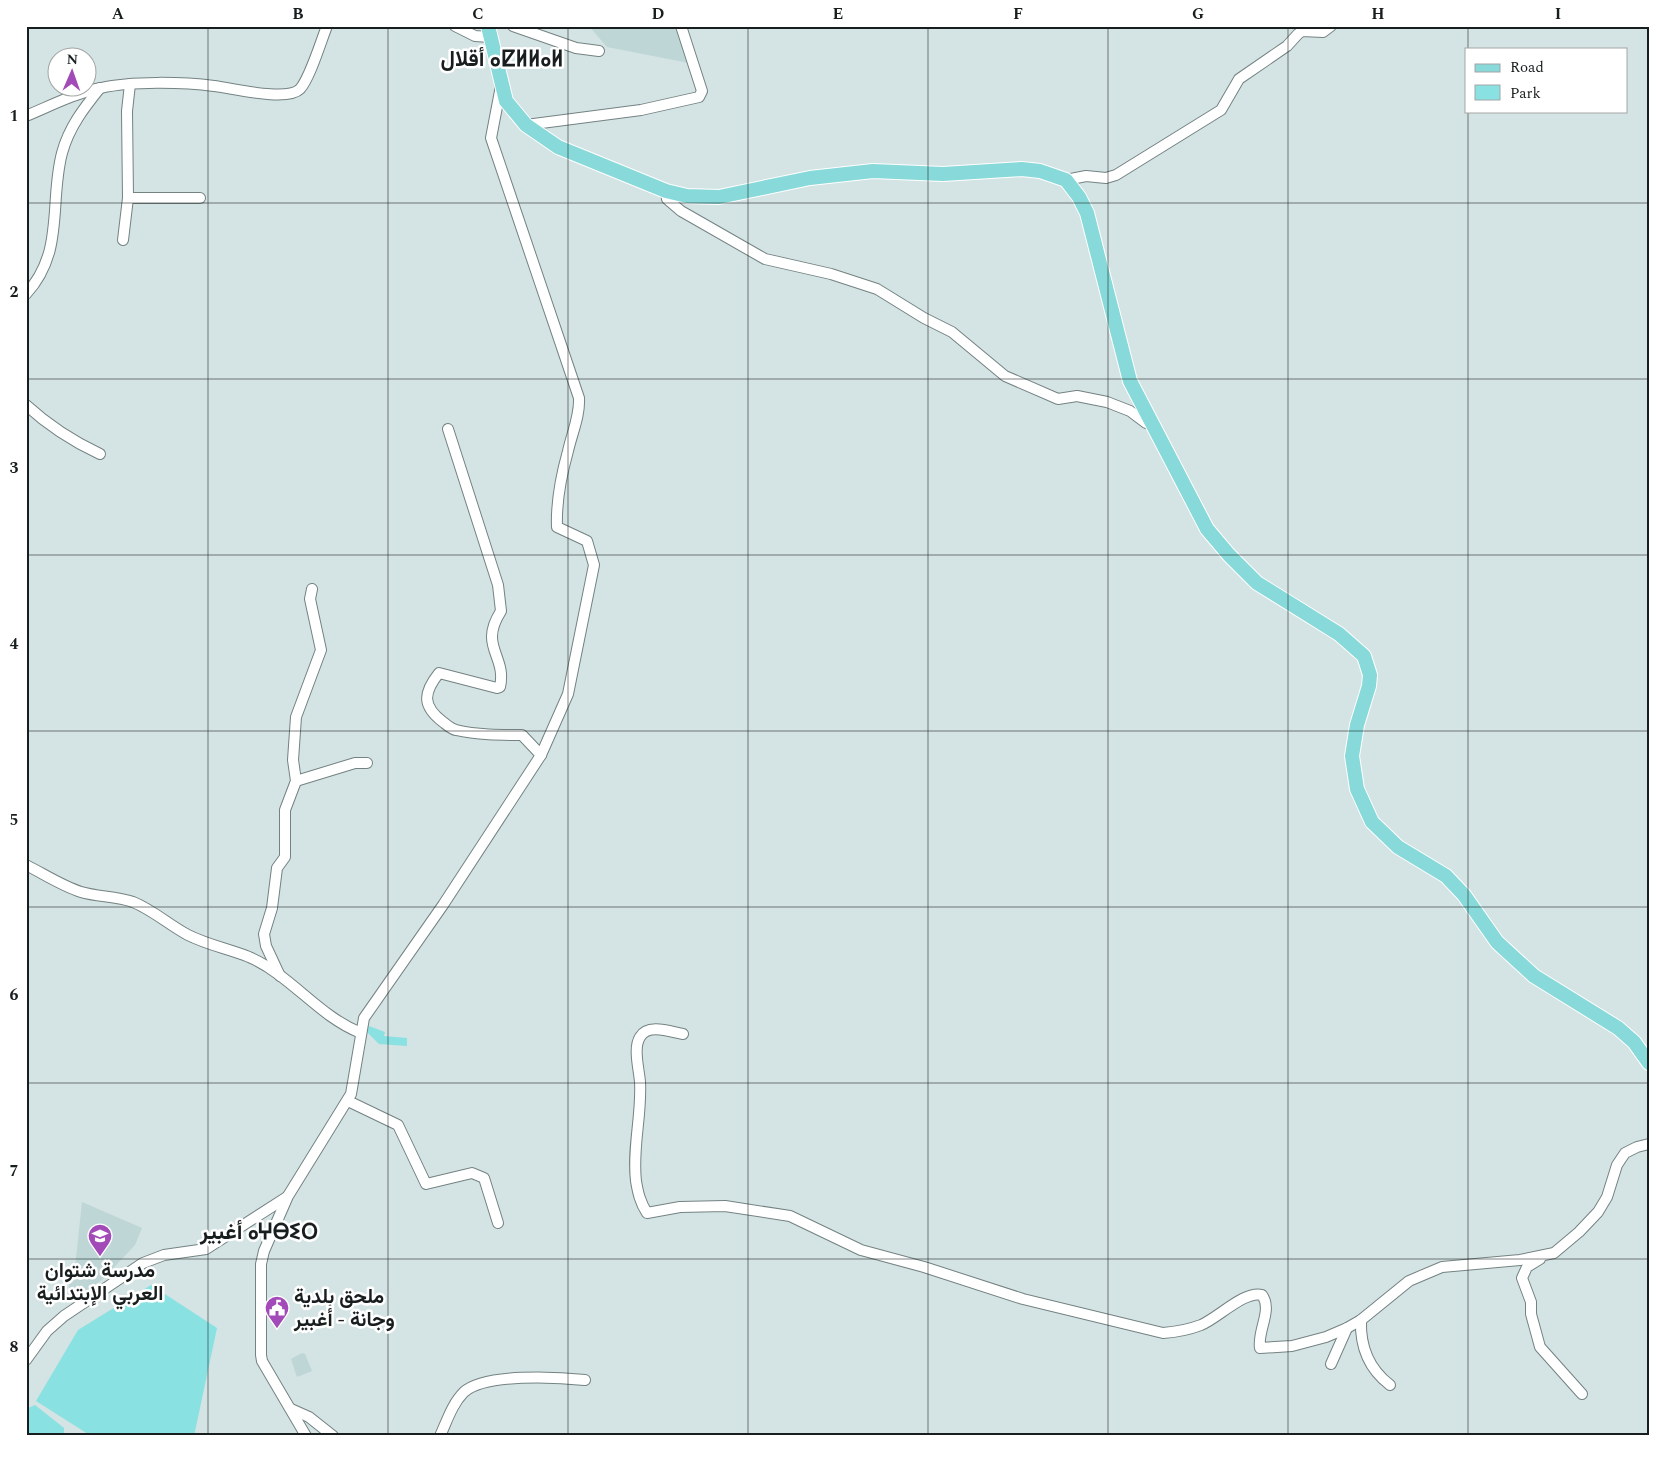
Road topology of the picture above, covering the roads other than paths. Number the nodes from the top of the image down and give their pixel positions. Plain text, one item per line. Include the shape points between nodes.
1 (327, 26) edge
2 (455, 26) edge
3 (513, 26) edge
4 (681, 26) edge
5 (1331, 26) edge
6 (489, 31) edge
7 (599, 51) dead end
8 (501, 82) junction
9 (130, 84) junction
10 (100, 88) junction
11 (26, 116) edge
12 (526, 125) junction
13 (1066, 180) junction
14 (666, 192) junction
15 (128, 198) junction
16 (200, 198) dead end
17 (123, 240) dead end
18 (26, 294) edge
19 (26, 405) edge
20 (1153, 425) junction
21 (448, 429) dead end
22 (100, 454) dead end
23 (312, 588) dead end
24 (541, 755) junction
25 (367, 763) dead end
26 (296, 780) junction
27 (26, 865) edge
28 (280, 976) junction
29 (361, 1033) junction
30 (682, 1034) dead end
31 (1649, 1063) edge
32 (348, 1101) junction
33 (1649, 1144) edge
34 (288, 1196) junction
35 (498, 1223) dead end
36 (1547, 1255) junction
37 (1361, 1320) junction
38 (1347, 1328) junction
39 (26, 1360) edge
40 (1332, 1364) dead end
41 (585, 1380) dead end
42 (1390, 1385) dead end
43 (1582, 1394) dead end
44 (291, 1409) junction
45 (306, 1436) edge
46 (332, 1436) edge
47 (440, 1436) edge

1 - 9 street via 306,78 300,89 291,94 212,86
2 - 6 street via 475,36
3 - 7 street via 576,48
4 - 12 street via 702,91 699,97 641,110
5 - 13 street via 1322,32 1302,31 1280,51 1239,79 1221,110 1116,175
6 - 8 main road
8 - 12 main road via 506,101
8 - 24 street via 491,138 579,398 580,409 556,508 557,527 587,541 594,565 568,694
9 - 10 street
9 - 15 street via 127,111
10 - 11 street
10 - 18 street via 70,128 56,179 54,237 40,274
12 - 14 main road via 558,147
13 - 14 main road via 1022,169 943,174 873,171 810,178 720,197
13 - 20 main road via 1087,213 1130,381
14 - 20 street via 667,199 681,211 765,259 831,274 877,289 952,332 1005,376 1058,399 1077,396 1107,402
15 - 16 street
15 - 17 street
19 - 22 street via 46,424
20 - 31 main road via 1207,529 1229,555 1257,582 1339,634 1364,656 1370,675 1369,686 1352,756 1357,789 1372,822 1398,847 1446,876 1464,895 1497,942 1534,976 1618,1028 1634,1042
21 - 24 street via 498,585 501,611 493,624 491,638 503,675 500,686 496,688 438,673 429,685 426,699 432,713 453,730 522,735
23 - 26 street via 310,599 321,650 296,716 293,760
24 - 29 street via 364,1018
25 - 26 street via 355,763
26 - 28 street via 285,810 285,857 276,868 272,908 264,934
27 - 28 street via 80,891 132,902 188,935 250,957
28 - 29 street via 346,1027
29 - 32 street
30 - 38 street via 655,1029 646,1031 640,1036 637,1047 640,1084 635,1158 640,1202 647,1213 680,1207 725,1206 790,1216 861,1250 1023,1299 1163,1333 1182,1332 1201,1325 1256,1293 1262,1295 1266,1306 1260,1348 1292,1346
32 - 34 street
32 - 35 street via 398,1125 426,1184 472,1173 484,1178
33 - 36 street via 1625,1153 1598,1212 1579,1232
34 - 39 street via 206,1249 164,1255 143,1263 64,1316 44,1335
34 - 44 street via 261,1264 261,1355
36 - 37 street via 1442,1267 1409,1282
36 - 43 street via 1527,1267 1522,1278 1536,1339
37 - 38 street
37 - 42 street via 1361,1335 1370,1363 1378,1376
38 - 40 street
41 - 47 street via 514,1378 480,1385 465,1391
44 - 45 street
44 - 46 street via 309,1417

